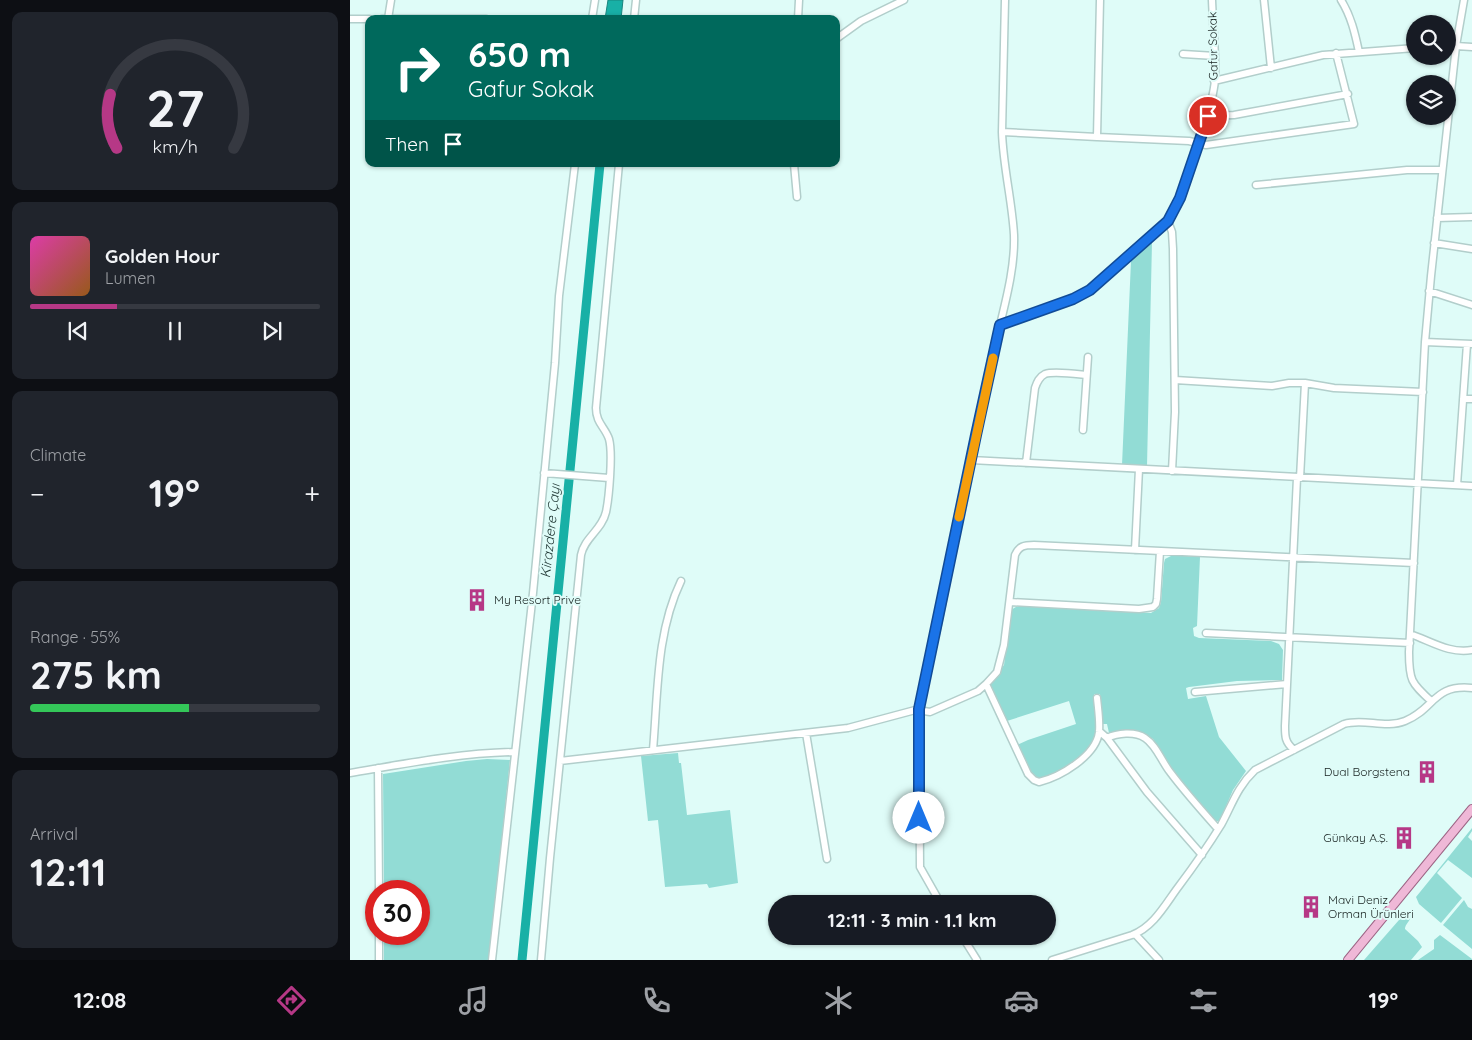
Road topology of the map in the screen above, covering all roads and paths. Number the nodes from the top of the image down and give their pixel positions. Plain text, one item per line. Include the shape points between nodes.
1 (391, 0) edge
2 (595, 0) edge
3 (636, 0) edge
4 (799, 0) edge
5 (884, 0) edge
6 (904, 0) edge
7 (1005, 0) edge
8 (1100, 0) edge
9 (1212, 0) edge
10 (1264, 0) edge
11 (1341, 0) edge
12 (1464, 0) edge
13 (886, 8) junction
14 (389, 15) edge
15 (593, 15) edge
16 (634, 15) edge
17 (798, 15) edge
18 (350, 19) edge
19 (365, 19) edge
20 (840, 36) edge
21 (1456, 46) joint
22 (1472, 48) edge
23 (1406, 49) edge
24 (1359, 52) junction
25 (1336, 53) junction
26 (1183, 54) dead end
27 (1215, 56) junction
28 (1454, 65) edge
29 (1271, 68) junction
30 (1214, 82) junction
31 (1348, 94) junction
32 (1208, 116) junction
33 (1002, 132) junction
34 (1097, 137) junction
35 (1199, 144) junction
36 (575, 167) edge
37 (619, 167) edge
38 (794, 167) edge
39 (1442, 170) junction
40 (1256, 185) dead end
41 (797, 198) dead end
42 (1472, 217) edge
43 (1437, 218) junction
44 (1168, 221) junction
45 (1434, 243) junction
46 (1472, 249) edge
47 (1429, 291) junction
48 (1472, 305) edge
49 (1000, 325) junction
50 (1425, 342) junction
51 (1469, 344) edge
52 (1088, 357) dead end
53 (1086, 375) junction
54 (1175, 380) junction
55 (1305, 383) junction
56 (1423, 392) junction
57 (1463, 399) junction
58 (1472, 399) edge
59 (1083, 430) dead end
60 (971, 460) junction
61 (1026, 463) junction
62 (1139, 469) junction
63 (1172, 471) junction
64 (547, 474) junction
65 (606, 478) junction
66 (1298, 478) junction
67 (1418, 483) junction
68 (1457, 485) junction
69 (1472, 486) edge
70 (1135, 550) junction
71 (1160, 551) junction
72 (1292, 558) junction
73 (1414, 563) junction
74 (681, 581) dead end
75 (1010, 602) junction
76 (1206, 633) dead end
77 (1410, 634) junction
78 (1289, 637) junction
79 (1410, 643) junction
80 (1472, 650) edge
81 (986, 684) junction
82 (1287, 684) junction
83 (1472, 688) edge
84 (1195, 692) dead end
85 (1097, 698) dead end
86 (1431, 701) junction
87 (919, 709) junction
88 (1099, 731) junction
89 (806, 733) junction
90 (1107, 738) junction
91 (653, 750) junction
92 (1294, 750) junction
93 (515, 752) junction
94 (560, 761) junction
95 (378, 768) junction
96 (350, 773) edge
97 (1472, 809) edge
98 (1472, 816) edge
99 (1218, 829) junction
100 (1202, 855) junction
101 (827, 859) dead end
102 (379, 880) edge
103 (936, 895) edge
104 (1135, 934) junction
105 (379, 945) edge
106 (968, 945) edge
107 (379, 960) edge
108 (492, 960) edge
109 (541, 960) edge
110 (977, 960) edge
111 (1052, 960) edge
112 (1159, 960) edge
113 (1348, 960) edge
114 (1354, 960) edge

1 - 14 street
2 - 15 street
3 - 16 street
4 - 17 street
5 - 13 street
6 - 13 street
7 - 33 street
8 - 34 street
9 - 27 street, Gafur Sokak
10 - 29 street
11 - 24 street via 1353,26
12 - 21 street
13 - 20 street
18 - 19 street
21 - 22 street
23 - 24 street
24 - 25 street
25 - 29 street
25 - 31 street
26 - 27 street
27 - 30 street, Gafur Sokak
28 - 39 street
29 - 30 street
30 - 32 street, Gafur Sokak
31 - 32 street via 1234,115
31 - 35 street via 1354,124
32 - 35 street, Gafur Sokak
33 - 34 street
33 - 49 street via 1014,235 1011,274
34 - 35 street
35 - 44 street, Gafur Sokak via 1180,198
36 - 64 street via 558,296
37 - 65 street via 596,408 597,419 609,439 611,453
38 - 41 street
39 - 40 street via 1407,170
39 - 43 street
42 - 43 street
43 - 45 street
44 - 49 street, Gafur Sokak via 1090,290
44 - 54 street via 1173,239
45 - 46 street
45 - 47 street
47 - 48 street
47 - 50 street
49 - 60 street
50 - 51 street
50 - 56 street
51 - 57 street
52 - 53 street
53 - 59 street
53 - 61 street via 1052,373 1038,379
54 - 55 street via 1272,386
54 - 63 street
55 - 56 street via 1334,388
55 - 66 street
56 - 67 street
57 - 58 street
57 - 68 street
60 - 61 street
60 - 87 street
61 - 62 street
62 - 63 street
62 - 70 street
63 - 66 street
64 - 65 street
64 - 93 street
65 - 94 street via 603,520 582,548
66 - 67 street
66 - 72 street
67 - 68 street
67 - 73 street
68 - 69 street
70 - 71 street
70 - 75 street via 1023,546 1015,555
71 - 72 street
71 - 75 street via 1157,599 1153,607
72 - 73 street
72 - 78 street
73 - 77 street
74 - 91 street via 664,632
75 - 81 street via 1001,660 997,672
76 - 78 street
77 - 79 street
77 - 80 street via 1441,647
78 - 79 street
78 - 82 street
79 - 86 street via 1412,680
81 - 87 street via 930,712
81 - 88 street via 1028,774 1036,782 1048,780 1081,761 1094,746
82 - 84 street
82 - 92 street via 1285,734
83 - 86 street via 1450,689
85 - 88 street
86 - 92 street via 1405,721 1385,725 1349,723
87 - 89 street via 848,728
87 - 103 street via 920,867
88 - 90 street
89 - 91 street
89 - 101 street
90 - 99 street via 1132,734 1146,738
90 - 100 street via 1147,792
91 - 94 street
92 - 99 street via 1247,777
93 - 95 street
93 - 108 street
94 - 109 street
95 - 96 street
95 - 102 street
97 - 113 main road
98 - 114 main road
99 - 100 street
100 - 104 street via 1158,914
104 - 111 street
104 - 112 street
105 - 107 street
106 - 110 street

